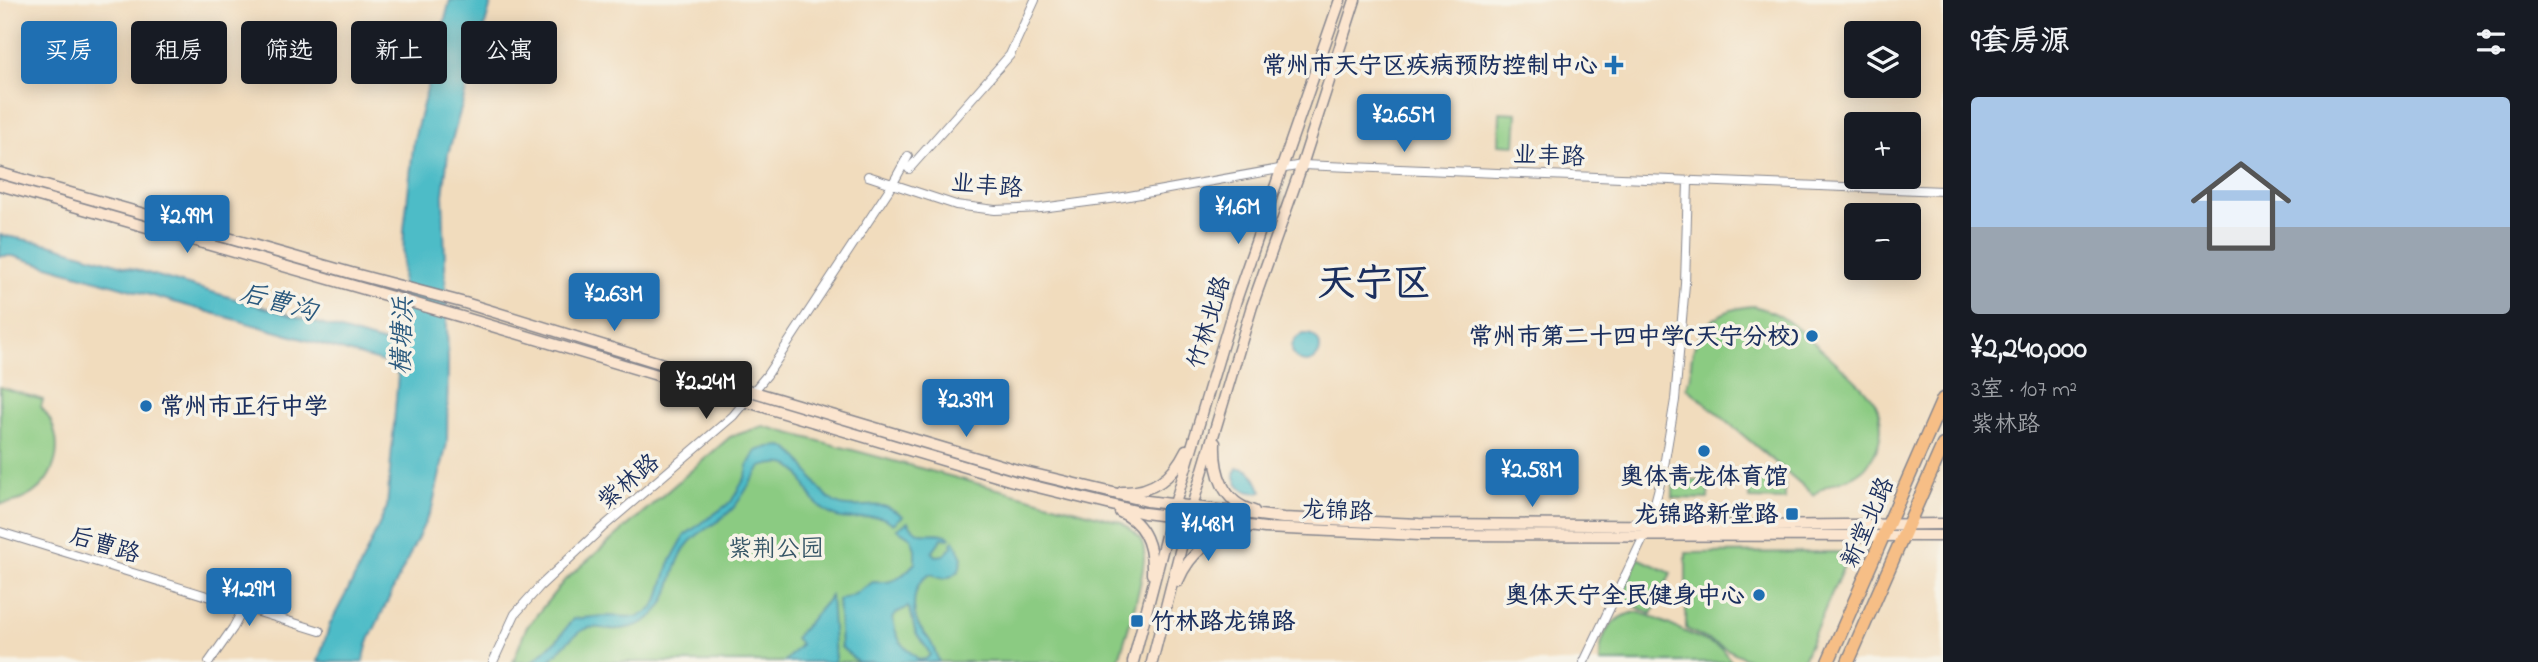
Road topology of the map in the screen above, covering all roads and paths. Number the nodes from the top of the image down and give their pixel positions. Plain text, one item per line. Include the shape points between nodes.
1 (1035, 0) edge
2 (1340, 0) edge
3 (1355, 0) edge
4 (908, 156) dead end
5 (1302, 165) junction
6 (1282, 167) junction
7 (909, 169) dead end
8 (0, 173) edge
9 (868, 176) dead end
10 (1688, 182) junction
11 (0, 185) edge
12 (892, 185) junction
13 (1943, 191) edge
14 (754, 393) junction
15 (1943, 400) edge
16 (746, 403) junction
17 (1199, 422) junction
18 (1216, 427) junction
19 (1943, 445) edge
20 (1096, 496) junction
21 (1174, 505) junction
22 (1192, 507) junction
23 (1171, 517) junction
24 (1283, 518) junction
25 (1188, 520) junction
26 (1943, 524) edge
27 (1649, 526) junction
28 (1265, 528) junction
29 (1906, 530) junction
30 (0, 531) edge
31 (1886, 531) junction
32 (1943, 536) edge
33 (1643, 537) junction
34 (261, 576) dead end
35 (1152, 587) junction
36 (244, 606) junction
37 (1164, 612) junction
38 (320, 631) dead end
39 (209, 662) edge
40 (493, 662) edge
41 (1133, 662) edge
42 (1152, 662) edge
43 (1584, 662) edge
44 (1828, 662) edge
45 (1848, 662) edge

1 - 7 street via 1010,55
2 - 6 main road, 竹林北路
3 - 5 main road, 竹林北路
4 - 12 street, 紫林路
5 - 6 street, 业丰路
5 - 10 street, 业丰路
5 - 18 main road, 竹林北路 via 1252,306
6 - 12 street, 业丰路 via 1041,208 995,210 956,205
6 - 17 main road, 竹林北路
8 - 14 main road, 龙锦路 via 465,303
9 - 12 street, 业丰路
10 - 13 street, 业丰路
10 - 27 street via 1675,400
11 - 16 main road, 龙锦路
12 - 14 street, 紫林路
14 - 16 street, 紫林路
14 - 20 main road, 龙锦路
15 - 31 main road, 新堂北路
16 - 20 main road, 龙锦路 via 1013,481
16 - 40 street, 紫林路 via 540,586 515,614
17 - 20 main road via 1181,461 1165,479 1149,489
17 - 21 main road, 竹林北路
18 - 22 main road, 竹林北路
18 - 24 main road via 1215,466 1221,485 1247,509
19 - 29 main road, 新堂北路
20 - 21 main road, 龙锦路
20 - 23 main road, 龙锦路
20 - 35 main road via 1142,528 1151,548
21 - 22 main road, 龙锦路
21 - 23 main road, 竹林北路
22 - 24 main road, 龙锦路
22 - 25 main road, 竹林北路
23 - 25 main road, 龙锦路
23 - 35 main road, 竹林北路
24 - 27 main road, 龙锦路
25 - 28 main road, 龙锦路
25 - 37 main road, 竹林北路
26 - 29 main road, 龙锦路
27 - 31 main road, 龙锦路
27 - 33 street
28 - 33 main road, 龙锦路
28 - 37 main road via 1223,534 1200,548 1181,572
29 - 31 main road, 龙锦路
29 - 32 main road, 龙锦路
29 - 45 main road, 新堂北路
30 - 36 street, 后曹路
31 - 33 main road, 龙锦路
31 - 44 main road, 新堂北路
33 - 43 street
34 - 36 street
35 - 41 main road, 竹林北路
36 - 38 street, 后曹路
36 - 39 street
37 - 42 main road, 竹林北路

